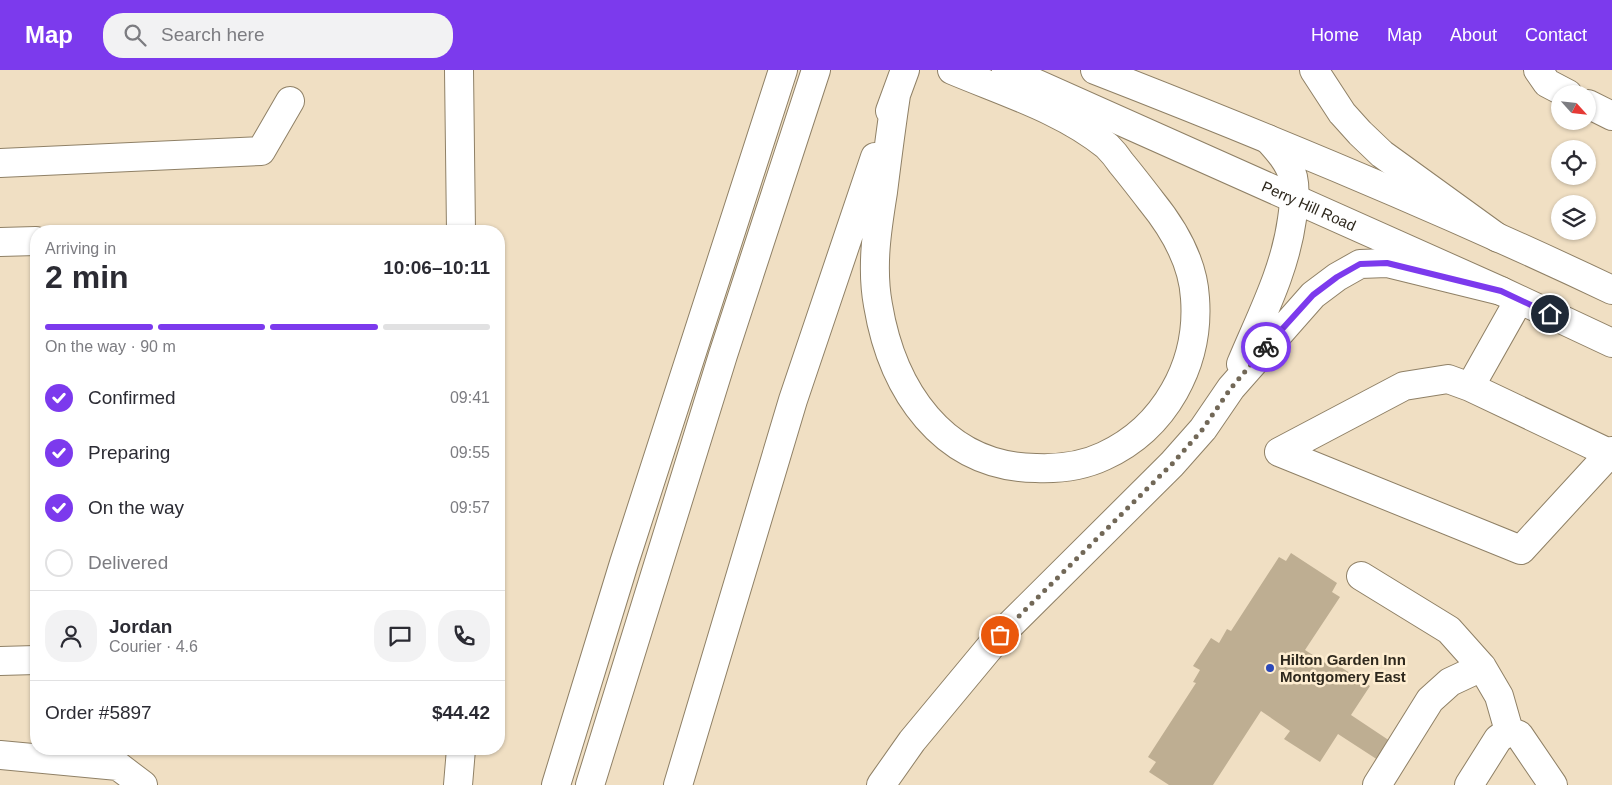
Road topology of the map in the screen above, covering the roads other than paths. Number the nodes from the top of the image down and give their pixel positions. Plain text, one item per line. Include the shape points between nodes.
1 (460, 70) edge
2 (783, 70) edge
3 (816, 70) edge
4 (905, 70) edge
5 (952, 70) edge
6 (1006, 70) edge
7 (1095, 70) edge
8 (1314, 70) edge
9 (1538, 70) edge
10 (1551, 85) edge
11 (1034, 93) junction
12 (896, 96) junction
13 (290, 101) dead end
14 (1596, 108) edge
15 (1612, 116) edge
16 (1268, 139) junction
17 (0, 162) edge
18 (1295, 199) junction
19 (461, 225) edge
20 (1498, 238) junction
21 (30, 240) edge
22 (0, 242) edge
23 (1608, 282) edge
24 (1510, 296) junction
25 (1612, 344) edge
26 (1470, 387) junction
27 (1231, 388) junction
28 (1611, 453) edge
29 (1361, 576) dead end
30 (30, 660) edge
31 (0, 661) edge
32 (1482, 667) junction
33 (1510, 731) junction
34 (0, 755) edge
35 (460, 755) edge
36 (143, 785) edge
37 (458, 785) edge
38 (556, 785) edge
39 (590, 785) edge
40 (678, 785) edge
41 (881, 785) edge
42 (1377, 785) edge
43 (1469, 785) edge
44 (1553, 785) edge

1 - 19 main road
2 - 38 main road
3 - 39 main road via 720,365
4 - 12 main road
5 - 11 main road
6 - 11 main road, Perry Hill Road
7 - 16 main road
8 - 20 main road via 1342,112 1377,149
9 - 10 main road
11 - 12 main road via 1109,147 1168,221 1183,251 1195,298 1195,334 1188,365 1162,411 1140,433 1107,455 1057,469 1022,468 987,460 963,448 927,418 901,379 891,357 877,303 875,245
11 - 18 main road, Perry Hill Road
12 - 40 main road via 793,400
13 - 17 main road via 261,151
14 - 15 main road
16 - 18 main road via 1282,154 1293,176
16 - 20 main road
18 - 24 main road, Perry Hill Road
18 - 27 main road via 1290,238 1280,272
20 - 23 main road
21 - 22 main road
24 - 25 main road, Perry Hill Road
24 - 26 main road
24 - 27 main road via 1387,263 1360,264 1313,295
26 - 28 main road
26 - 28 main road via 1448,379 1404,386 1279,452 1521,550
27 - 41 main road via 1202,430 1172,464 1000,635 912,741
29 - 32 main road via 1449,630
30 - 31 main road
32 - 33 main road via 1499,696
32 - 42 main road via 1450,682 1430,700
33 - 43 main road via 1498,739
33 - 44 main road via 1519,735
34 - 36 main road via 118,766
35 - 37 main road

